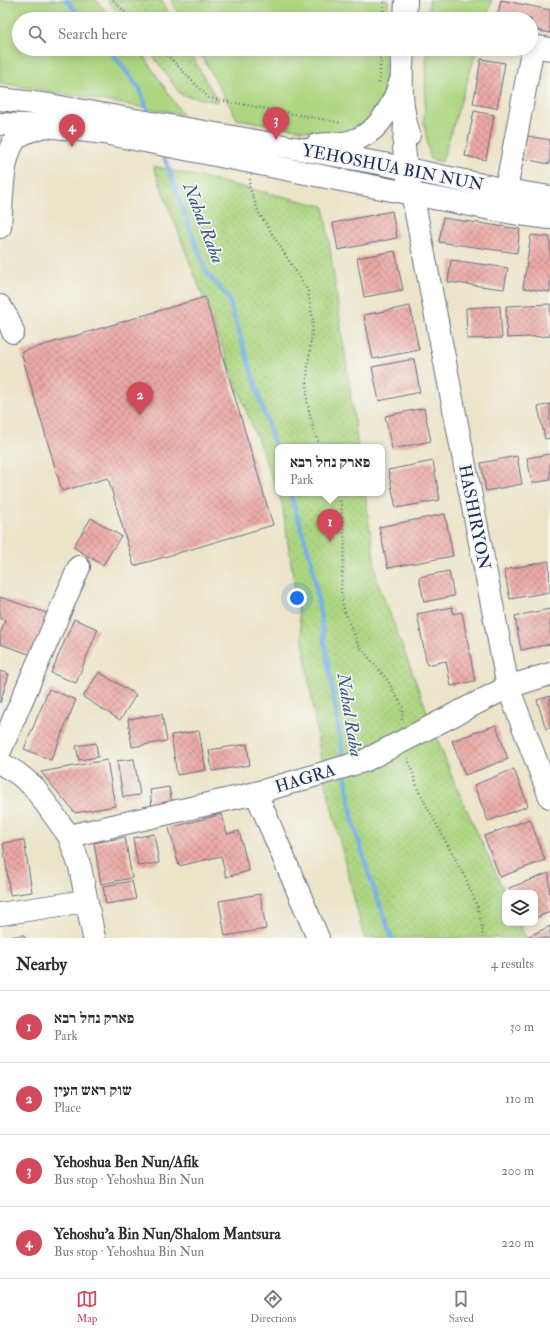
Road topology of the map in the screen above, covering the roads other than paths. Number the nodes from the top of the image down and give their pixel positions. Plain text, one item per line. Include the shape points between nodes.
1 (406, 0) edge
2 (405, 12) edge
3 (538, 47) edge
4 (550, 49) edge
5 (403, 56) edge
6 (531, 56) edge
7 (401, 78) junction
8 (0, 99) edge
9 (0, 124) edge
10 (46, 126) junction
11 (125, 127) junction
12 (189, 140) junction
13 (289, 147) junction
14 (3, 157) edge
15 (412, 170) junction
16 (506, 190) junction
17 (412, 194) junction
18 (550, 197) edge
19 (448, 201) junction
20 (550, 218) edge
21 (0, 227) edge
22 (420, 232) junction
23 (0, 306) edge
24 (13, 332) dead end
25 (79, 567) dead end
26 (550, 674) edge
27 (508, 687) junction
28 (0, 751) edge
29 (0, 763) edge
30 (256, 793) junction
31 (550, 797) edge
32 (69, 836) junction
33 (86, 901) junction
34 (0, 914) edge
35 (94, 938) edge
36 (318, 938) edge

1 - 2 street
3 - 4 street
5 - 7 street
6 - 16 street
7 - 13 street via 380,122 360,138 350,142
7 - 15 street via 401,100 405,121 404,147
8 - 11 street, YEHOSHUA BIN NUN via 49,105
9 - 10 street, YEHOSHUA BIN NUN
10 - 11 street, YEHOSHUA BIN NUN via 104,133
10 - 14 street via 19,136
11 - 12 street, YEHOSHUA BIN NUN
12 - 13 street, YEHOSHUA BIN NUN
12 - 17 street, YEHOSHUA BIN NUN via 253,163
13 - 15 street, YEHOSHUA BIN NUN
14 - 21 street
15 - 16 street, YEHOSHUA BIN NUN
15 - 17 street
16 - 18 street, YEHOSHUA BIN NUN
17 - 19 street, YEHOSHUA BIN NUN
17 - 22 street, HASHIRYON
19 - 20 street, YEHOSHUA BIN NUN
19 - 22 street via 430,210 421,224
22 - 27 street, HASHIRYON
23 - 24 street
25 - 28 street
26 - 27 street, HAGRA
27 - 30 street, HAGRA via 364,761
27 - 31 street, HASHIRYON
29 - 32 street via 18,773 33,786
30 - 32 street, HAGRA
30 - 36 street
32 - 33 street via 80,867
33 - 34 street
33 - 35 street

